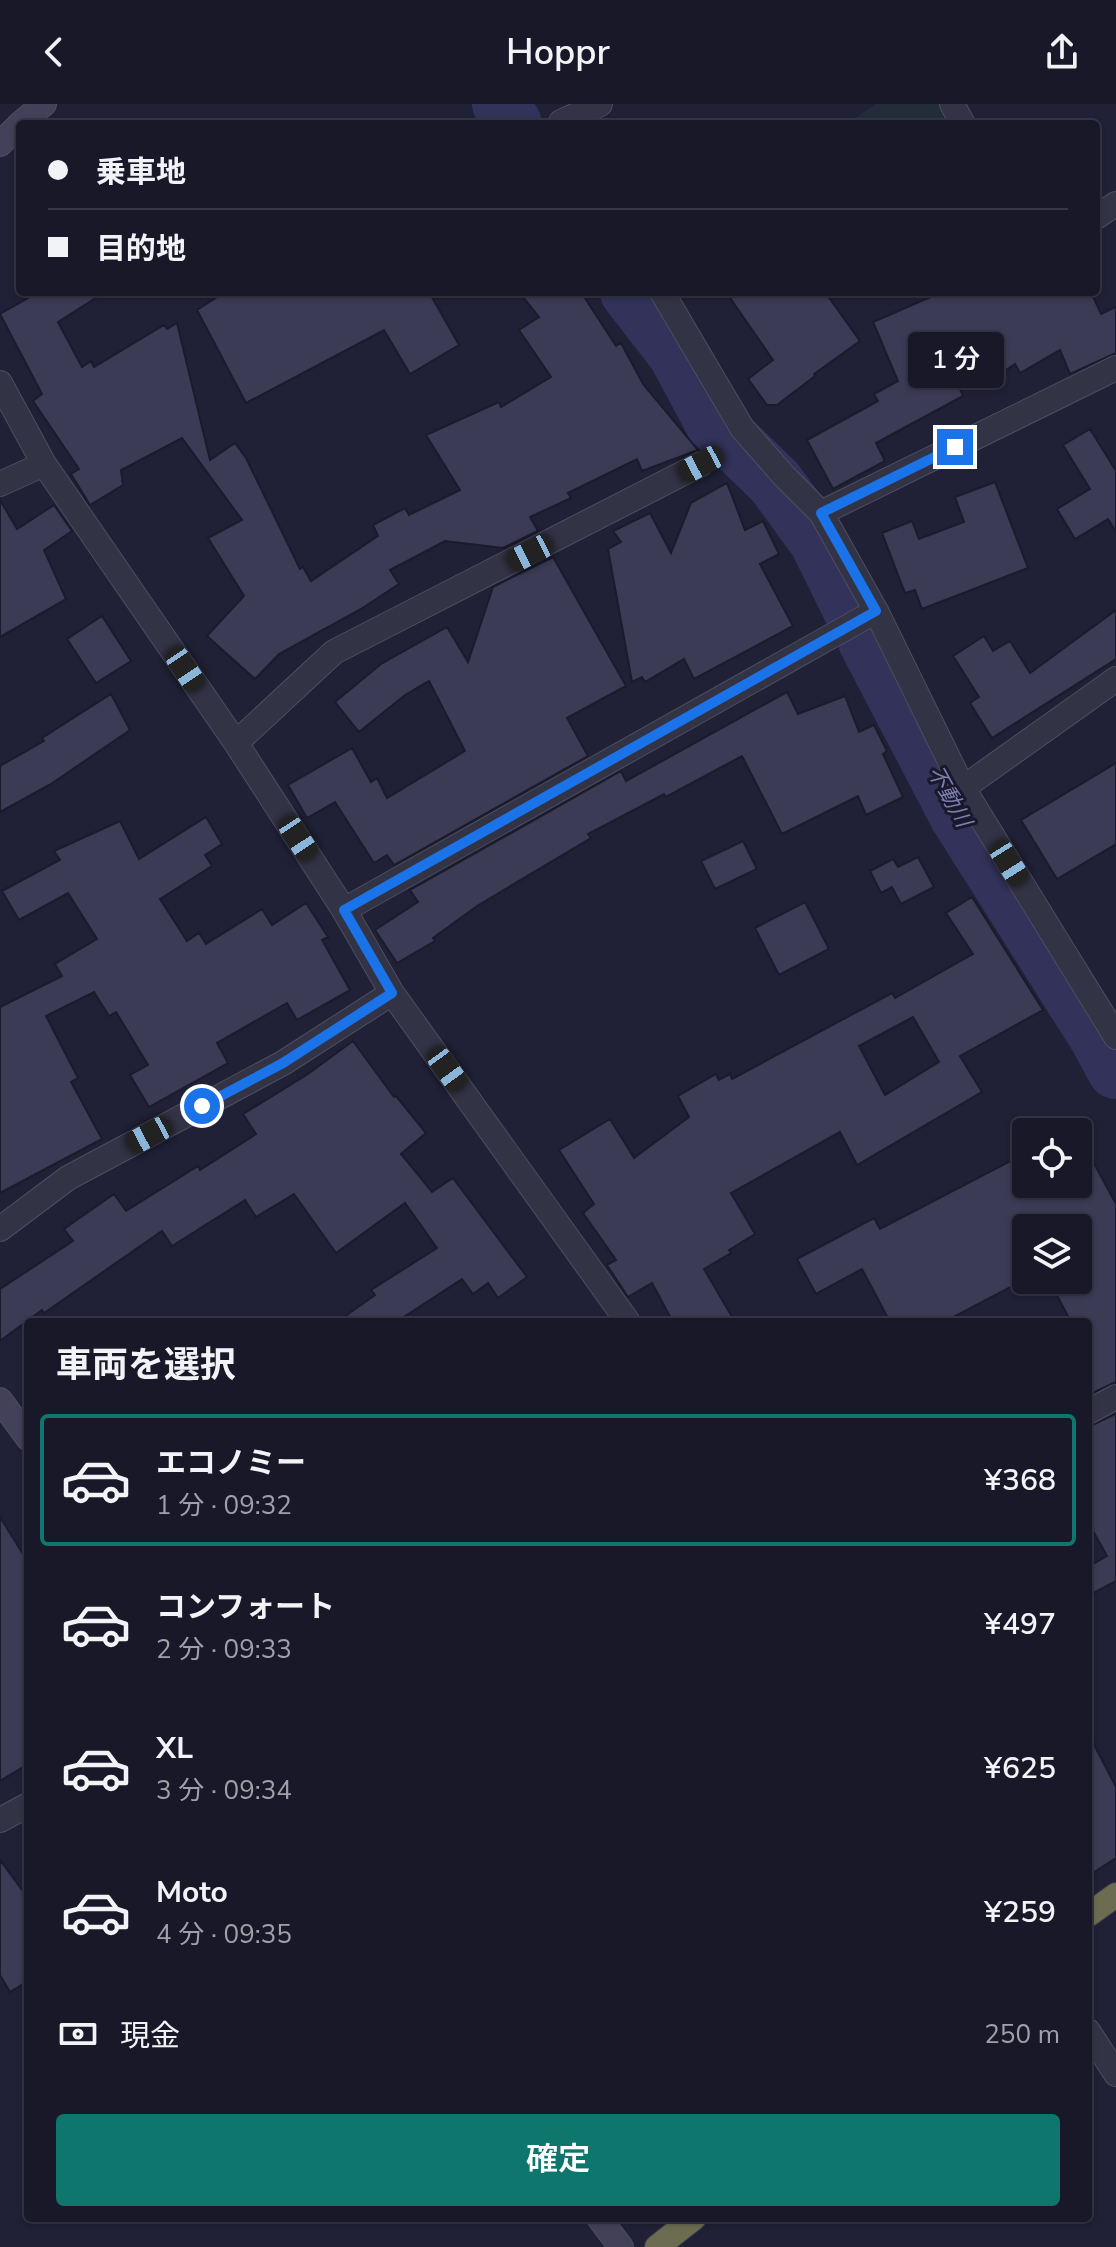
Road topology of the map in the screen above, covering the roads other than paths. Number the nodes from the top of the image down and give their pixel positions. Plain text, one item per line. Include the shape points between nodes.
1 (44, 104) edge
2 (600, 104) edge
3 (557, 117) edge
4 (25, 120) edge
5 (16, 128) edge
6 (0, 144) edge
7 (664, 296) edge
8 (1116, 368) edge
9 (0, 383) edge
10 (44, 464) junction
11 (701, 464) dead end
12 (0, 484) edge
13 (821, 513) junction
14 (876, 611) junction
15 (1116, 679) edge
16 (236, 743) junction
17 (963, 788) junction
18 (344, 910) junction
19 (392, 993) junction
20 (1116, 1037) edge
21 (0, 1229) edge
22 (625, 1318) edge
23 (1116, 1397) edge
24 (0, 1400) edge
25 (1092, 1410) edge
26 (24, 1433) edge
27 (24, 1807) edge
28 (0, 1820) edge
29 (1116, 1895) edge
30 (1092, 1912) edge
31 (1092, 2037) edge
32 (1116, 2074) edge
33 (602, 2222) edge
34 (689, 2222) edge
35 (621, 2247) edge
36 (657, 2247) edge

1 - 4 main road
2 - 3 street
5 - 6 main road
7 - 13 street via 742,428
8 - 13 street
9 - 10 street
10 - 12 street
10 - 16 street
11 - 16 street via 334,652
13 - 14 street
14 - 17 street
14 - 18 street
15 - 17 street
16 - 18 street
17 - 20 street
18 - 19 street
19 - 21 street via 283,1063 68,1178
19 - 22 street
23 - 25 street
24 - 26 main road
27 - 28 street
29 - 30 highway
31 - 32 street
33 - 35 main road
34 - 36 highway

